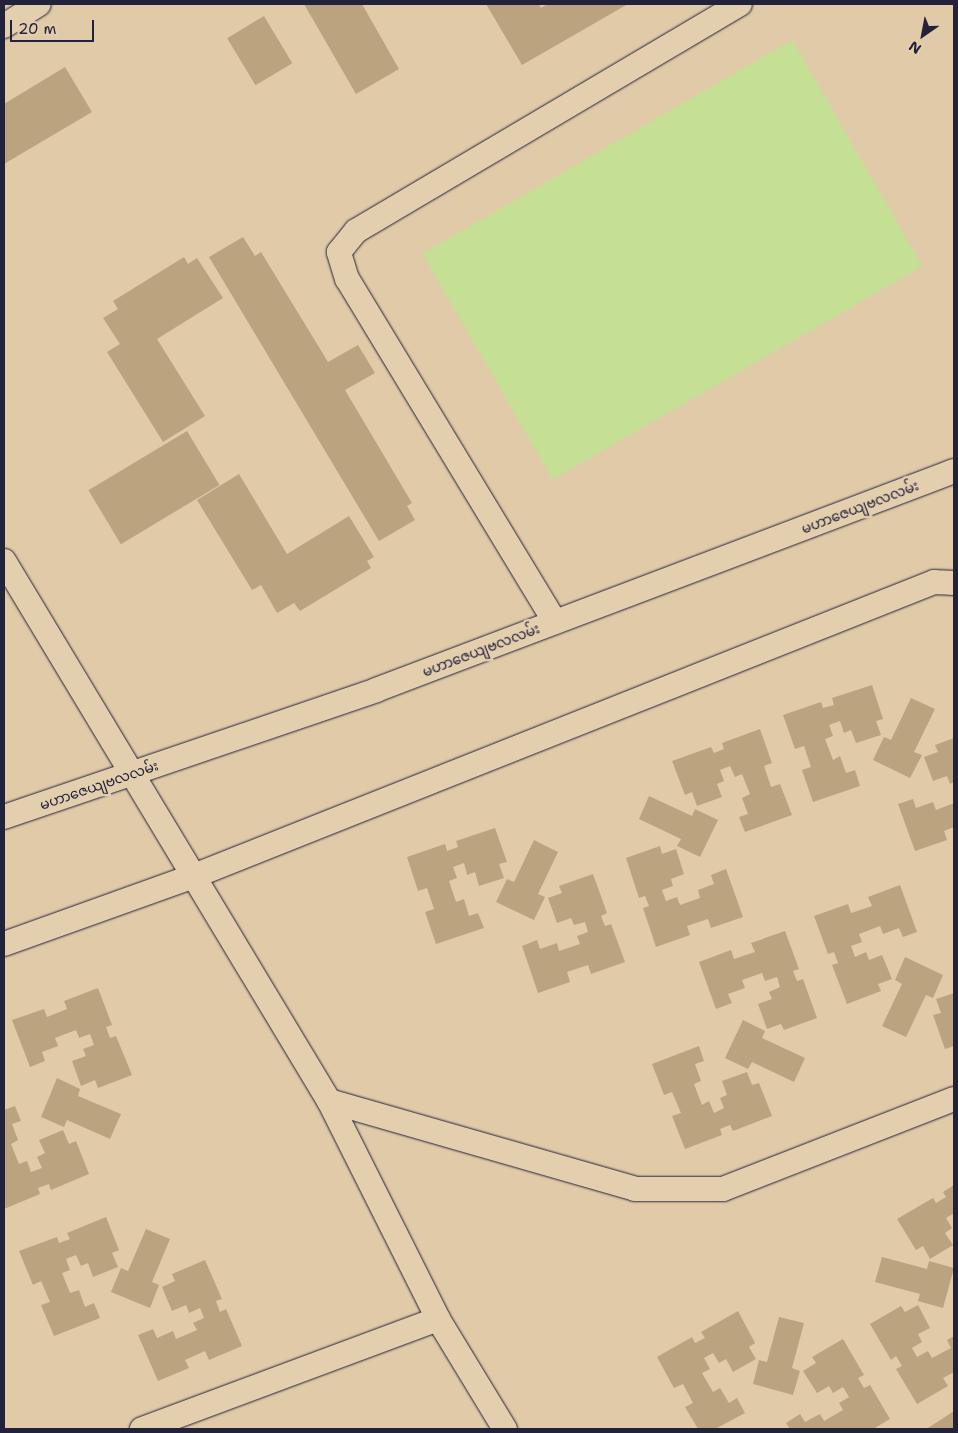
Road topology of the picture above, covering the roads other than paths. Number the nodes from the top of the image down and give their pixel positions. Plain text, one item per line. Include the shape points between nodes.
1 (39, 4) edge
2 (740, 4) edge
3 (4, 26) edge
4 (954, 471) edge
5 (4, 561) edge
6 (954, 583) edge
7 (555, 622) junction
8 (132, 773) junction
9 (4, 817) edge
10 (194, 876) junction
11 (4, 944) edge
12 (954, 1099) edge
13 (329, 1101) junction
14 (438, 1319) junction
15 (142, 1429) edge
16 (505, 1429) edge

1 - 3 street
2 - 7 street via 356,231 340,252 347,279
4 - 7 street, မဟာဇေယျဗလလမ်း
5 - 8 street
6 - 10 street via 934,582
7 - 8 street, မဟာဇေယျဗလလမ်း via 376,690
8 - 9 street, မဟာဇေယျဗလလမ်း
8 - 10 street
10 - 11 street
10 - 13 street
12 - 13 street via 723,1189 635,1189
13 - 14 street
14 - 15 street
14 - 16 street

